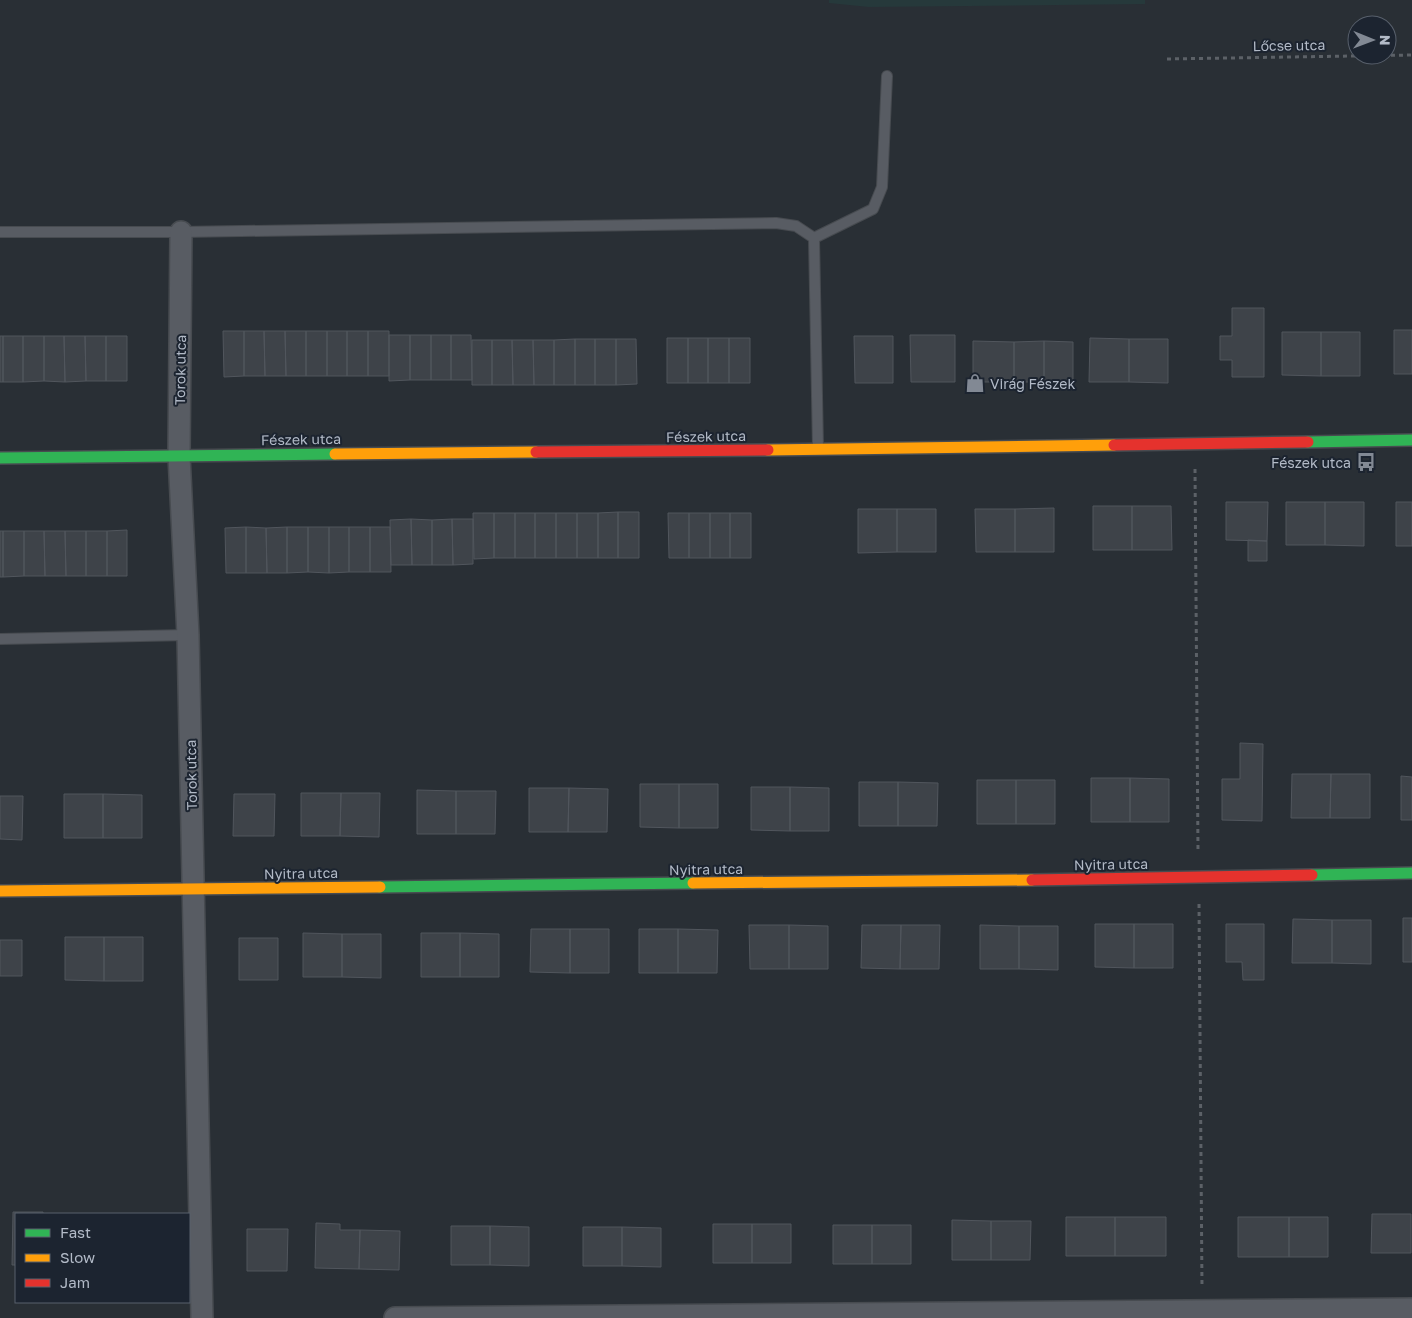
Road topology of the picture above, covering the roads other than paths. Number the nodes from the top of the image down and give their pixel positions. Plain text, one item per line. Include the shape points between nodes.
1 (887, 76) dead end
2 (0, 232) edge
3 (181, 232) junction
4 (814, 238) junction
5 (1412, 440) edge
6 (818, 449) junction
7 (178, 456) junction
8 (0, 458) edge
9 (188, 635) junction
10 (0, 639) edge
11 (1412, 873) edge
12 (194, 890) junction
13 (0, 891) edge
14 (1412, 1309) edge
15 (202, 1318) edge
16 (395, 1318) edge

1 - 4 lane via 882,187 873,209
2 - 3 lane
3 - 4 lane via 776,222 796,226
3 - 7 street, Torok utca
4 - 6 lane
5 - 6 street, Fészek utca
6 - 7 street, Fészek utca
7 - 8 street, Fészek utca
7 - 9 street, Torok utca
9 - 10 lane
9 - 12 street, Torok utca
11 - 12 street, Nyitra utca
12 - 13 street, Nyitra utca
12 - 15 street, Torok utca
14 - 16 street

